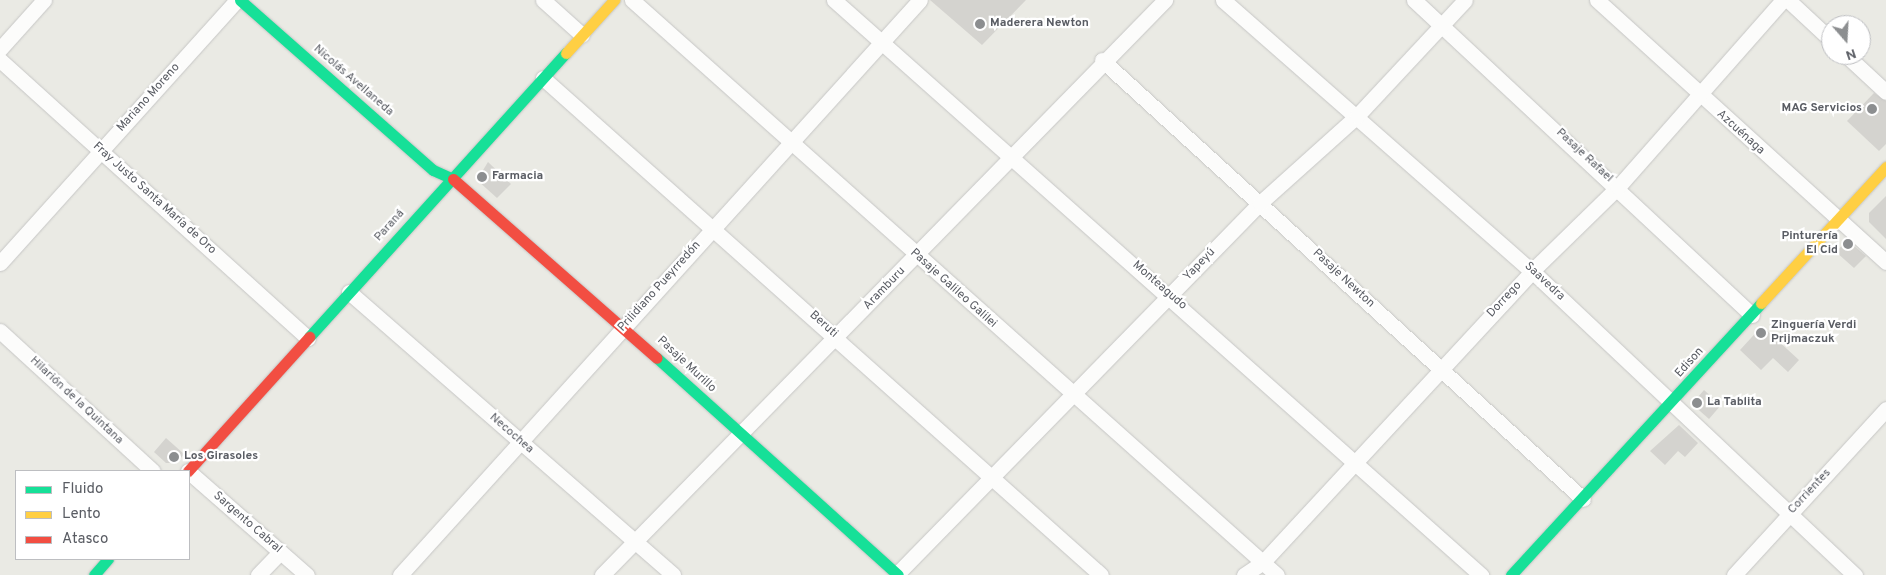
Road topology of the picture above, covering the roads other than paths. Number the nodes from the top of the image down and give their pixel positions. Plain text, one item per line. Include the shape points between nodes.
1 (44, 0) edge
2 (239, 0) edge
3 (543, 0) edge
4 (614, 0) edge
5 (632, 0) edge
6 (834, 0) edge
7 (920, 0) edge
8 (1165, 0) edge
9 (1222, 0) edge
10 (1414, 0) edge
11 (1465, 0) edge
12 (1597, 0) edge
13 (1783, 0) edge
14 (1788, 0) edge
15 (1442, 25) junction
16 (1821, 31) edge
17 (582, 35) junction
18 (881, 43) junction
19 (0, 49) edge
20 (0, 60) edge
21 (1102, 60) junction
22 (1857, 65) edge
23 (543, 78) junction
24 (1886, 92) edge
25 (1701, 98) junction
26 (1357, 116) junction
27 (793, 140) junction
28 (101, 151) junction
29 (1010, 158) junction
30 (1886, 167) edge
31 (451, 179) junction
32 (1618, 187) junction
33 (1260, 203) junction
34 (1838, 220) junction
35 (714, 228) junction
36 (916, 256) junction
37 (0, 262) edge
38 (1886, 262) edge
39 (1532, 271) junction
40 (349, 292) junction
41 (1170, 295) junction
42 (1752, 314) junction
43 (624, 327) junction
44 (0, 331) edge
45 (308, 338) junction
46 (838, 338) junction
47 (1441, 369) junction
48 (1074, 395) junction
49 (1673, 402) junction
50 (1886, 409) edge
51 (739, 432) junction
52 (520, 442) junction
53 (1355, 461) junction
54 (152, 470) edge
55 (189, 470) edge
56 (190, 473) edge
57 (990, 479) junction
58 (1583, 499) junction
59 (1789, 515) junction
60 (632, 541) junction
61 (280, 552) junction
62 (107, 560) edge
63 (1262, 562) junction
64 (94, 575) edge
65 (258, 575) edge
66 (307, 575) edge
67 (400, 575) edge
68 (602, 575) edge
69 (673, 575) edge
70 (897, 575) edge
71 (1101, 575) edge
72 (1244, 575) edge
73 (1277, 575) edge
74 (1480, 575) edge
75 (1511, 575) edge
76 (1734, 575) edge
77 (1855, 575) edge

1 - 19 street
2 - 28 street, Mariano Moreno
2 - 31 street, Nicolás Avellaneda via 433,170
3 - 17 street
4 - 17 street, Paraná
5 - 27 street, Pasaje Galileo Galilei
6 - 18 street, Monteagudo
7 - 18 street, Prilidiano Pueyrredón
8 - 21 street, Aramburu
9 - 26 street, Saavedra
10 - 15 street, Pasaje Rafael
11 - 15 street, Yapeyú
12 - 25 street, Azcuénaga
13 - 25 street, Dorrego
14 - 16 street
15 - 26 street, Yapeyú
15 - 32 street, Pasaje Rafael
17 - 23 street, Paraná
18 - 27 street, Prilidiano Pueyrredón
18 - 29 street, Monteagudo
20 - 28 street, Fray Justo Santa María de Oro
21 - 29 street, Aramburu
21 - 33 street, Pasaje Newton
22 - 24 street
23 - 31 street, Paraná
23 - 35 street, Beruti
25 - 32 street, Dorrego
25 - 34 street, Azcuénaga
26 - 33 street, Yapeyú
26 - 39 street, Saavedra
27 - 35 street, Prilidiano Pueyrredón
27 - 36 street, Pasaje Galileo Galilei
28 - 37 street, Mariano Moreno
28 - 45 street, Fray Justo Santa María de Oro
29 - 36 street, Aramburu
29 - 41 street, Monteagudo
30 - 34 street, Edison
31 - 40 street, Paraná
31 - 43 street, Pasaje Murillo
32 - 39 street, Dorrego
32 - 42 street, Pasaje Rafael
33 - 41 street, Yapeyú
33 - 47 street, Pasaje Newton
34 - 38 street, Azcuénaga
34 - 42 street, Edison
35 - 43 street, Prilidiano Pueyrredón
35 - 46 street, Beruti
36 - 46 street, Aramburu
36 - 48 street, Pasaje Galileo Galilei
39 - 47 street, Dorrego
39 - 49 street, Saavedra
40 - 45 street, Paraná
40 - 52 street, Necochea
41 - 48 street, Yapeyú
41 - 53 street, Monteagudo
42 - 49 street, Edison
43 - 51 street, Pasaje Murillo
43 - 52 street, Prilidiano Pueyrredón
44 - 54 street, Hilarión de la Quintana
45 - 55 street, Paraná
46 - 51 street, Aramburu
46 - 57 street, Beruti
47 - 53 street, Dorrego
47 - 58 street, Pasaje Newton
48 - 57 street, Yapeyú
48 - 63 street, Pasaje Galileo Galilei
49 - 58 street, Edison
49 - 59 street, Saavedra
50 - 59 street, Corrientes
51 - 60 street, Aramburu
51 - 70 street, Pasaje Murillo
52 - 60 street, Necochea
52 - 67 street, Prilidiano Pueyrredón
53 - 63 street, Dorrego
53 - 74 street, Monteagudo
56 - 61 street, Sargento Cabral
57 - 70 street, Yapeyú
57 - 71 street, Beruti
58 - 75 street, Edison
59 - 76 street, Corrientes
59 - 77 street, Saavedra
60 - 68 street, Aramburu
60 - 69 street, Necochea
61 - 65 street
61 - 66 street, Sargento Cabral
62 - 64 street
63 - 72 street, Dorrego
63 - 73 street, Pasaje Galileo Galilei

